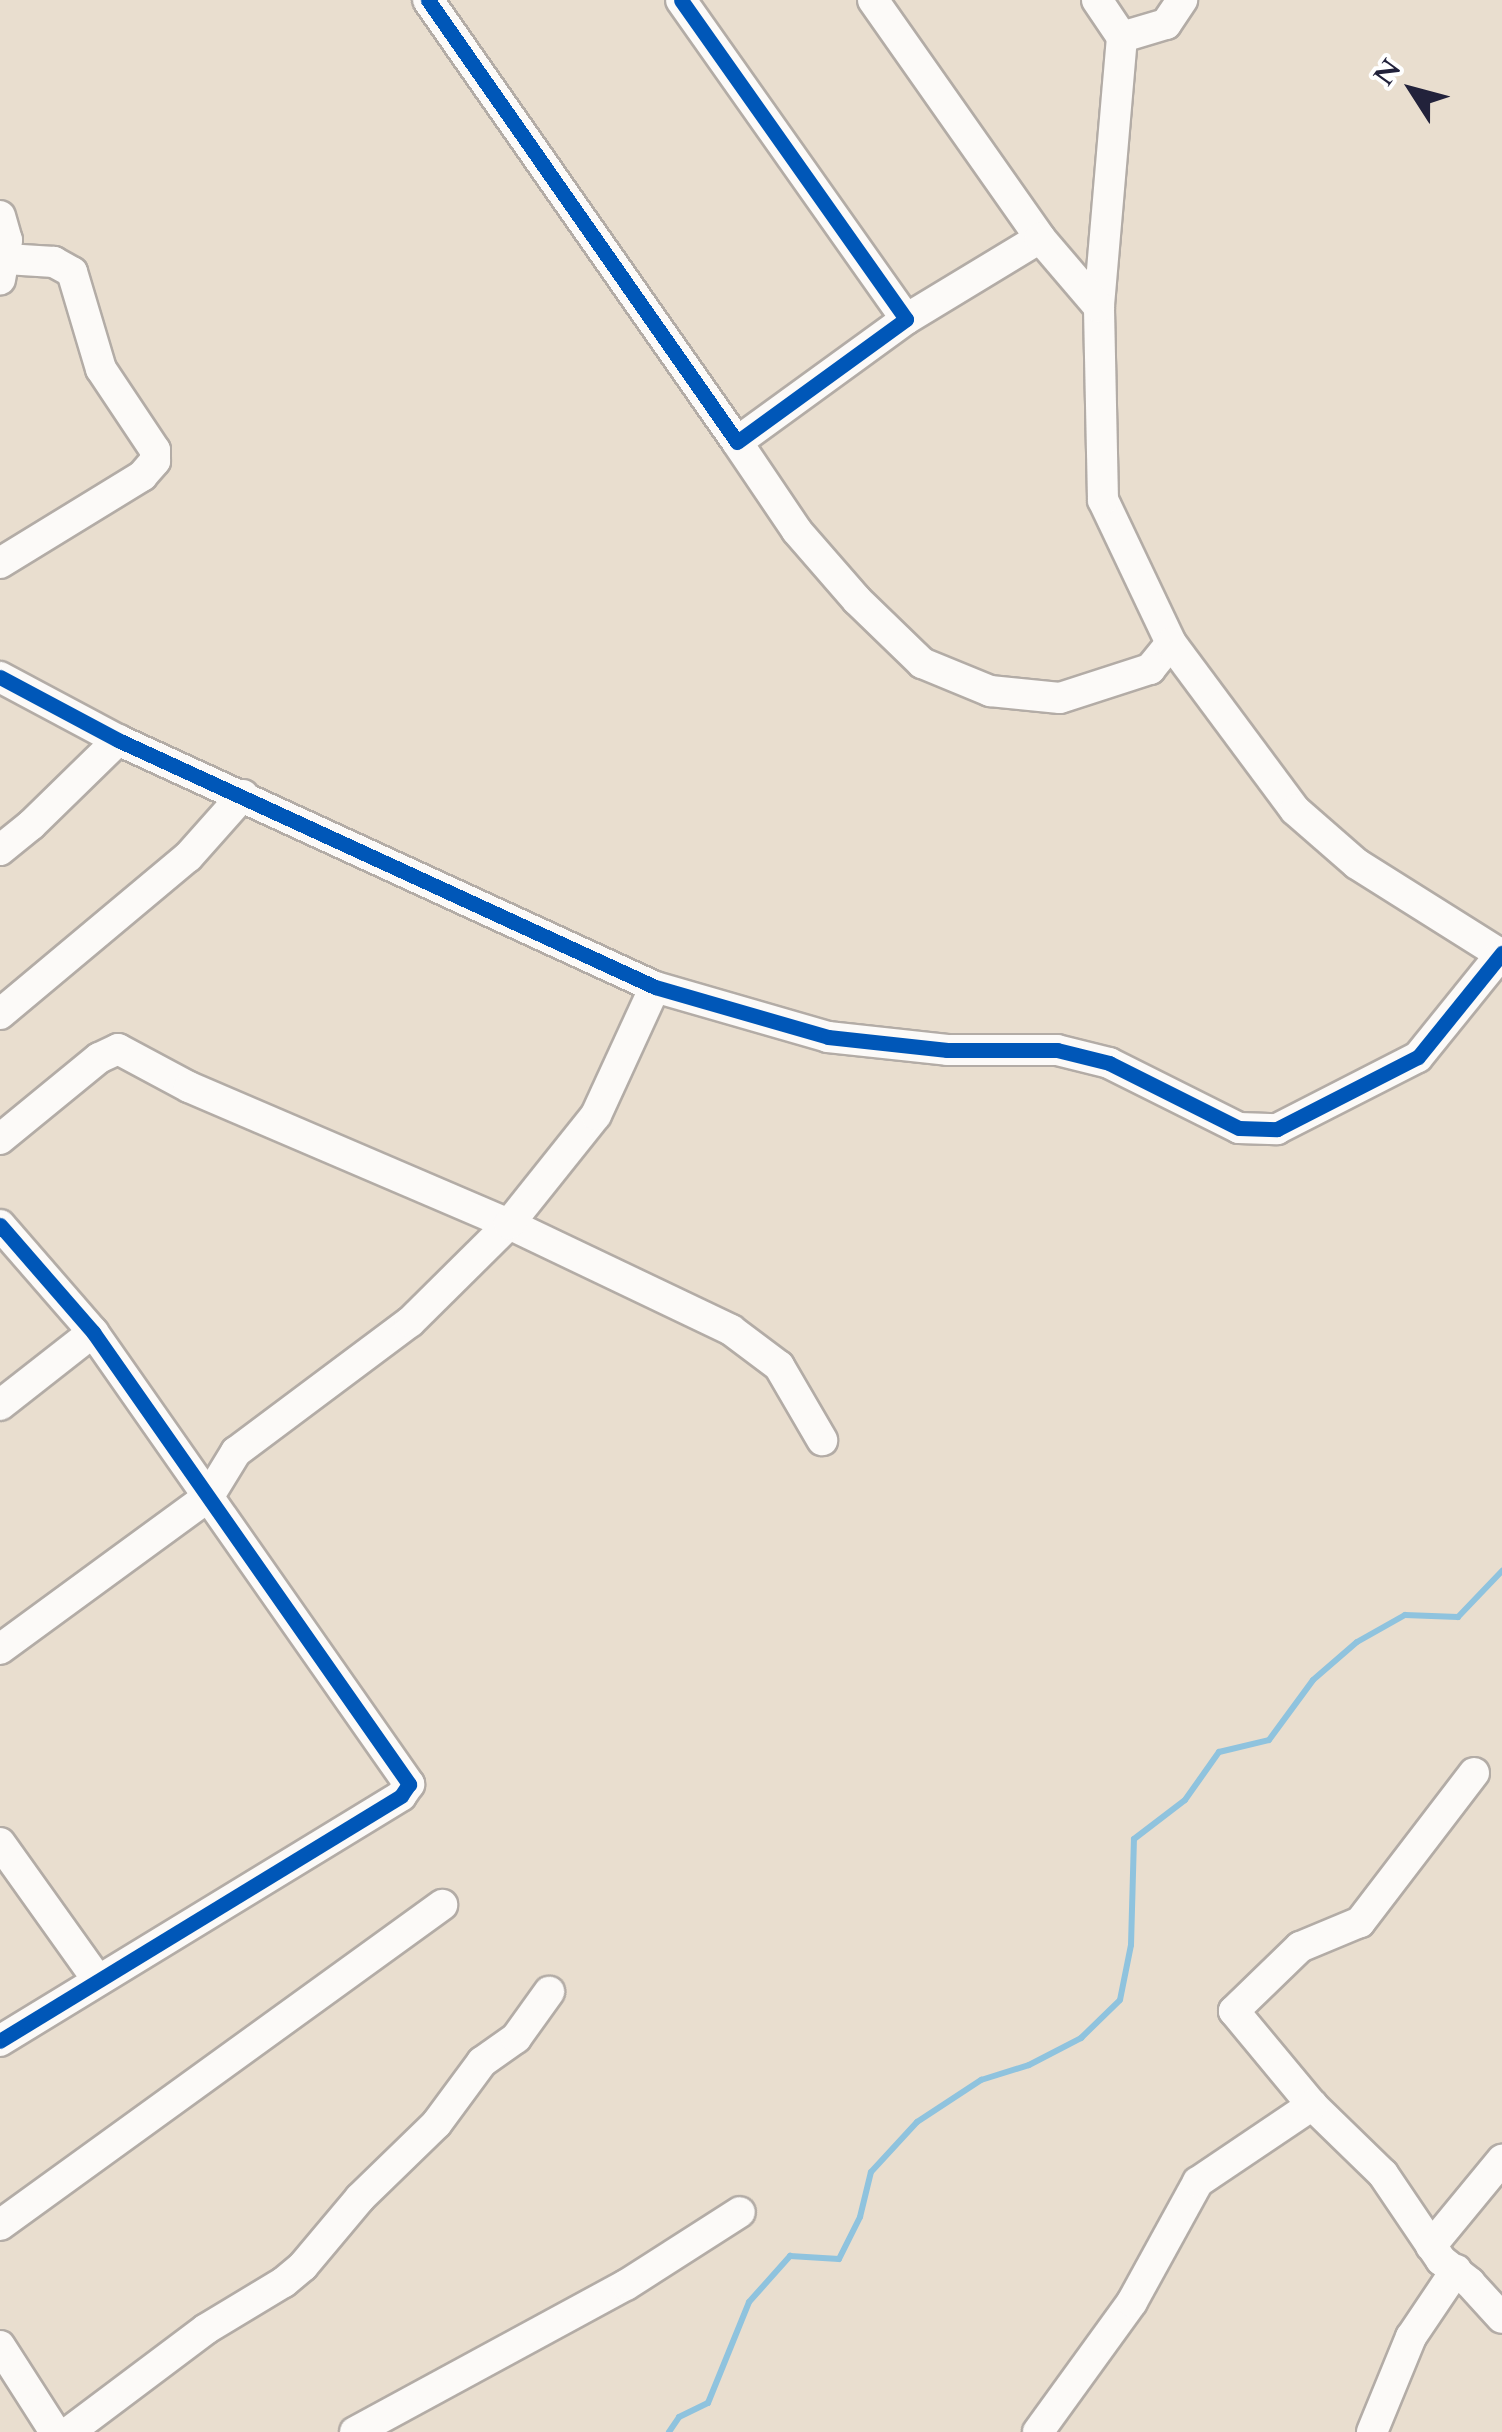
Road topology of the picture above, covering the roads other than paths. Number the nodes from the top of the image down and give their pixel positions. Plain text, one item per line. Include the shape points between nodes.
1 (428, 0) edge
2 (680, 0) edge
3 (873, 0) edge
4 (1097, 0) edge
5 (1182, 0) edge
6 (1122, 37) junction
7 (0, 216) edge
8 (1040, 238) junction
9 (3, 269) edge
10 (1100, 307) junction
11 (906, 319) junction
12 (737, 442) junction
13 (0, 563) edge
14 (1172, 643) junction
15 (0, 677) edge
16 (118, 740) junction
17 (244, 795) junction
18 (0, 850) edge
19 (1501, 956) edge
20 (655, 987) junction
21 (0, 1014) edge
22 (0, 1139) edge
23 (509, 1224) junction
24 (0, 1225) edge
25 (94, 1332) junction
26 (0, 1405) edge
27 (822, 1440) dead end
28 (209, 1496) junction
29 (0, 1650) edge
30 (1474, 1773) dead end
31 (0, 1843) edge
32 (442, 1905) dead end
33 (97, 1979) junction
34 (549, 1992) dead end
35 (0, 2040) edge
36 (1312, 2105) junction
37 (1502, 2160) edge
38 (740, 2212) dead end
39 (0, 2225) edge
40 (1431, 2246) junction
41 (1456, 2270) junction
42 (1502, 2318) edge
43 (0, 2346) edge
44 (55, 2432) edge
45 (69, 2432) edge
46 (355, 2432) edge
47 (1038, 2432) edge
48 (1372, 2432) edge

1 - 12 street
2 - 11 street
3 - 8 street
4 - 6 street
5 - 6 street via 1166,24
6 - 10 street
7 - 9 street
8 - 10 street
8 - 11 street
9 - 13 street via 54,262 72,272 101,369 155,450 142,476
10 - 14 street via 1103,500
11 - 12 street
12 - 14 street via 797,531 922,663 990,691 1060,698 1150,668
14 - 19 street via 1294,810 1357,864
15 - 16 street
16 - 17 street
16 - 18 street
17 - 20 street
17 - 21 street via 188,857
19 - 20 street via 1418,1056 1276,1129 1260,1131 1239,1128 1109,1063 1057,1050 946,1050 828,1038
20 - 23 street via 596,1115
22 - 23 street via 118,1049 212,1097
23 - 27 street via 750,1341 779,1366
23 - 28 street via 410,1322 236,1452
24 - 25 street
25 - 26 street
25 - 28 street
28 - 29 street
28 - 33 street via 408,1784 401,1796
30 - 36 street via 1360,1922 1300,1948 1234,2011
31 - 33 street
32 - 39 street
33 - 35 street
34 - 45 street via 516,2038 482,2062 416,2148 360,2198 302,2266
36 - 40 street via 1383,2174
36 - 47 street via 1198,2182 1132,2302
37 - 40 street
38 - 46 street via 626,2285
40 - 41 street
41 - 42 street
41 - 48 street via 1411,2338
43 - 44 street

